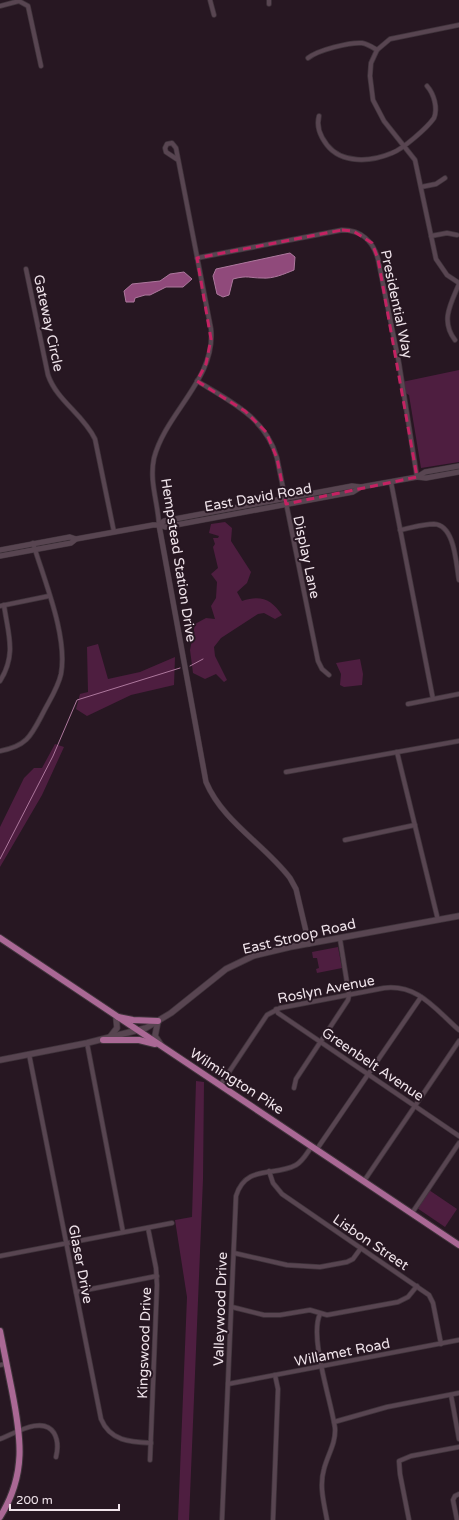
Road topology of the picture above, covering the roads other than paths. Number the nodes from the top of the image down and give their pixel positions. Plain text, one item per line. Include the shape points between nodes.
1 (210, 0) edge
2 (0, 6) edge
3 (214, 15) dead end
4 (459, 26) edge
5 (377, 50) junction
6 (308, 58) dead end
7 (41, 66) dead end
8 (427, 86) dead end
9 (319, 116) dead end
10 (404, 145) junction
11 (178, 160) dead end
12 (445, 178) dead end
13 (421, 187) junction
14 (457, 235) dead end
15 (431, 236) junction
16 (197, 258) junction
17 (26, 269) dead end
18 (459, 284) edge
19 (455, 340) dead end
20 (197, 381) junction
21 (459, 466) edge
22 (459, 472) edge
23 (417, 477) junction
24 (391, 482) junction
25 (285, 501) junction
26 (159, 525) junction
27 (400, 530) junction
28 (114, 532) junction
29 (34, 546) junction
30 (0, 550) edge
31 (0, 556) edge
32 (459, 580) edge
33 (50, 596) junction
34 (2, 605) edge
35 (329, 675) dead end
36 (0, 681) edge
37 (459, 694) edge
38 (433, 699) junction
39 (408, 704) dead end
40 (459, 741) edge
41 (0, 751) edge
42 (397, 752) junction
43 (286, 772) dead end
44 (415, 825) junction
45 (345, 840) dead end
46 (459, 916) edge
47 (438, 920) junction
48 (0, 938) edge
49 (340, 939) junction
50 (309, 944) junction
51 (349, 995) junction
52 (421, 997) junction
53 (276, 1009) junction
54 (116, 1016) junction
55 (158, 1021) junction
56 (136, 1030) junction
57 (459, 1030) edge
58 (110, 1037) junction
59 (103, 1040) junction
60 (459, 1041) edge
61 (321, 1042) junction
62 (87, 1043) junction
63 (161, 1046) junction
64 (29, 1054) junction
65 (0, 1060) edge
66 (368, 1074) junction
67 (222, 1084) junction
68 (294, 1088) dead end
69 (415, 1106) junction
70 (459, 1136) edge
71 (459, 1143) edge
72 (315, 1147) junction
73 (269, 1171) junction
74 (364, 1181) junction
75 (412, 1213) junction
76 (172, 1223) dead end
77 (148, 1228) junction
78 (123, 1232) junction
79 (66, 1244) junction
80 (459, 1245) edge
81 (361, 1248) junction
82 (234, 1253) junction
83 (0, 1256) edge
84 (157, 1276) junction
85 (417, 1286) junction
86 (76, 1292) junction
87 (232, 1307) junction
88 (320, 1314) junction
89 (0, 1331) edge
90 (459, 1340) edge
91 (441, 1344) junction
92 (3, 1365) edge
93 (322, 1366) junction
94 (275, 1376) junction
95 (228, 1384) junction
96 (459, 1393) edge
97 (451, 1395) junction
98 (334, 1422) junction
99 (19, 1431) junction
100 (459, 1439) edge
101 (0, 1440) edge
102 (151, 1443) junction
103 (459, 1447) edge
104 (56, 1457) dead end
105 (150, 1460) dead end
106 (459, 1494) edge
107 (0, 1517) edge
108 (222, 1520) edge
109 (273, 1520) edge
110 (327, 1520) edge
111 (409, 1520) edge
112 (457, 1520) edge

1 - 3 street
2 - 7 street via 19,1 28,6
4 - 5 street via 395,37
5 - 6 street via 359,43 316,52
5 - 10 street via 370,68 373,100 380,115
8 - 10 street via 432,93 435,115 432,122
9 - 10 street via 318,126 322,138 330,148 346,158 364,159 388,154
10 - 13 street via 415,160
11 - 16 street, Hempstead Station Drive
12 - 13 street via 436,184
13 - 15 street
14 - 15 street via 447,233
15 - 18 street via 439,265
16 - 20 street, Hempstead Station Drive via 212,339 206,364
16 - 23 street, Presidential Way via 342,230 359,233 372,243 378,259 399,363
17 - 28 street, Gateway Circle via 48,375 54,390 89,428 95,439
18 - 19 street via 449,306 447,318 449,331
20 - 25 street, Display Lane via 245,411 266,432 276,454
20 - 26 street, Hempstead Station Drive via 162,437 154,458 152,484
21 - 23 street, East David Road via 425,472
22 - 23 street, East David Road via 426,478
23 - 24 street, East David Road
24 - 25 street, East David Road via 352,486
24 - 27 street
25 - 26 street, East David Road via 165,527
25 - 35 street, Display Lane via 318,661
26 - 28 street, East David Road
26 - 50 street, Hempstead Station Drive via 206,782 224,811 290,878 296,890
27 - 32 street via 431,524 445,528 450,534
27 - 38 street
28 - 29 street, East David Road via 76,539 71,543
29 - 30 street, East David Road
29 - 31 street, East David Road
29 - 33 street
33 - 34 street
33 - 41 street via 60,633 60,679 28,739 19,746
34 - 36 street via 11,650 8,669
37 - 38 street
38 - 39 street
40 - 42 street
42 - 43 street
42 - 44 street
44 - 45 street
44 - 47 street
46 - 47 main road, East Stroop Road
47 - 49 main road, East Stroop Road
48 - 54 main road, Wilmington Pike
49 - 50 main road, East Stroop Road
49 - 51 street
50 - 55 main road, East Stroop Road via 262,954 239,962
51 - 52 street, Roslyn Avenue via 399,987
51 - 53 street, Roslyn Avenue
51 - 61 street via 346,1005
52 - 57 street, Roslyn Avenue
52 - 66 street, Valleywood Drive
53 - 61 street, Greenbelt Avenue via 278,1013
53 - 67 street, Roslyn Avenue via 267,1015
54 - 55 main road
54 - 56 main road, Wilmington Pike
54 - 58 main road via 117,1028
55 - 56 main road, East Stroop Road
55 - 63 main road via 155,1036
56 - 58 main road, East Stroop Road
56 - 63 main road, Wilmington Pike
58 - 59 main road, East Stroop Road
59 - 62 main road, East Stroop Road
59 - 63 main road via 139,1040
60 - 69 street
61 - 66 street, Greenbelt Avenue
61 - 68 street via 296,1079
62 - 64 main road, East Stroop Road
62 - 78 street
63 - 67 main road, Wilmington Pike
64 - 65 main road, East Stroop Road
64 - 79 street, Glaser Drive
66 - 69 street, Greenbelt Avenue
66 - 72 street, Valleywood Drive
67 - 72 main road, Wilmington Pike
69 - 70 street, Greenbelt Avenue
69 - 74 street
71 - 75 street
72 - 73 street, Valleywood Drive via 298,1164
72 - 74 main road, Wilmington Pike
73 - 81 street, Lisbon Street via 273,1183 282,1194
73 - 82 street, Valleywood Drive via 247,1179 238,1192
74 - 75 main road, Wilmington Pike
75 - 80 main road, Wilmington Pike
76 - 77 street
77 - 78 street
77 - 84 street, Kingswood Drive
78 - 79 street
79 - 83 street
79 - 86 street, Glaser Drive
81 - 82 street via 350,1261 320,1267 287,1265
81 - 85 street, Lisbon Street
82 - 87 street, Valleywood Drive
84 - 86 street
84 - 102 street, Kingswood Drive
85 - 88 street via 408,1297 398,1302 327,1315
85 - 91 street, Lisbon Street via 429,1295 433,1303
86 - 102 street, Glaser Drive via 103,1424 111,1434 122,1440
87 - 88 street via 272,1315 310,1310
87 - 95 street, Valleywood Drive
88 - 93 street via 317,1321 317,1342
89 - 92 main road
90 - 91 street, Willamet Road
91 - 93 street, Willamet Road
92 - 99 main road
93 - 94 street, Willamet Road
93 - 98 street
94 - 95 street, Willamet Road
94 - 109 street via 278,1389
95 - 108 street, Valleywood Drive
96 - 97 street
97 - 98 street via 387,1407
97 - 100 street
98 - 110 street via 334,1440 322,1483
99 - 101 street
99 - 104 street via 40,1425 49,1428 57,1442
99 - 107 main road via 21,1453 18,1472 11,1496
102 - 105 street, Kingswood Drive
103 - 111 street via 411,1456 399,1461
106 - 112 street via 453,1500

